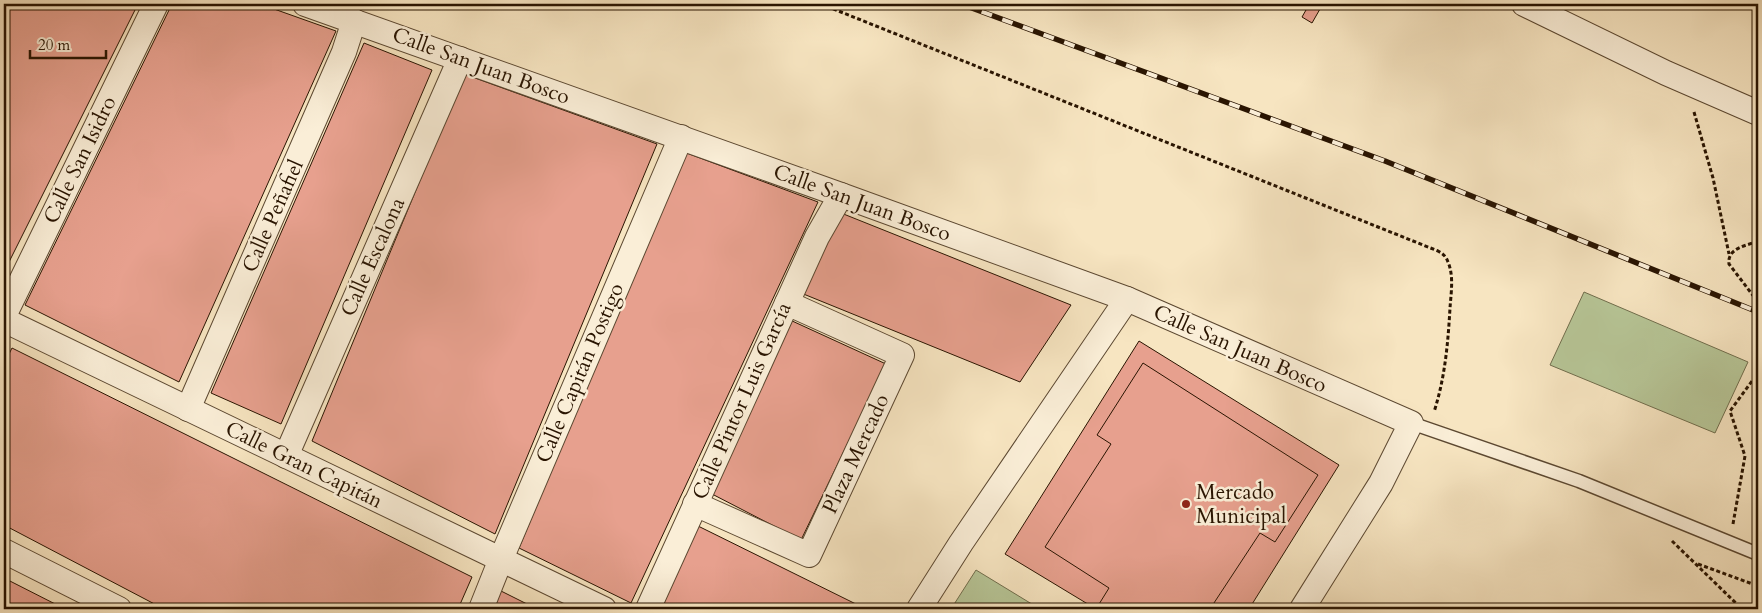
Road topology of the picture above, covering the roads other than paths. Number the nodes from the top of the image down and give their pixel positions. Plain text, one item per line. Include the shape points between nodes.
1 (156, 4) edge
2 (305, 4) edge
3 (1524, 4) edge
4 (354, 21) junction
5 (460, 59) junction
6 (1758, 113) edge
7 (680, 137) junction
8 (841, 194) junction
9 (1127, 300) junction
10 (787, 303) junction
11 (4, 316) edge
12 (4, 320) edge
13 (188, 409) junction
14 (1419, 427) junction
15 (286, 456) junction
16 (695, 504) junction
17 (4, 552) edge
18 (1758, 554) edge
19 (501, 559) junction
20 (119, 609) edge
21 (481, 609) edge
22 (604, 609) edge
23 (648, 609) edge
24 (920, 609) edge
25 (1302, 609) edge

1 - 11 street, Calle San Isidro
2 - 4 street, Calle San Juan Bosco
3 - 6 street via 1689,84
4 - 5 street, Calle San Juan Bosco
4 - 13 street, Calle Peñafiel via 344,52
5 - 7 street, Calle San Juan Bosco
5 - 15 street, Calle Escalona
7 - 8 street, Calle San Juan Bosco
7 - 19 street, Calle Capitán Postigo
8 - 9 street, Calle San Juan Bosco
8 - 10 street, Calle Pintor Luis García
9 - 14 street, Calle San Juan Bosco
9 - 24 street via 961,543
10 - 16 street, Calle Pintor Luis García
10 - 16 street, Plaza Mercado via 902,355 809,555
12 - 13 street, Calle Gran Capitán
13 - 15 street, Calle Gran Capitán
14 - 18 lane via 1578,481
14 - 25 street
15 - 19 street, Calle Gran Capitán
16 - 23 street, Calle Pintor Luis García
17 - 20 street
19 - 21 street, Calle Capitán Postigo
19 - 22 street, Calle Gran Capitán

